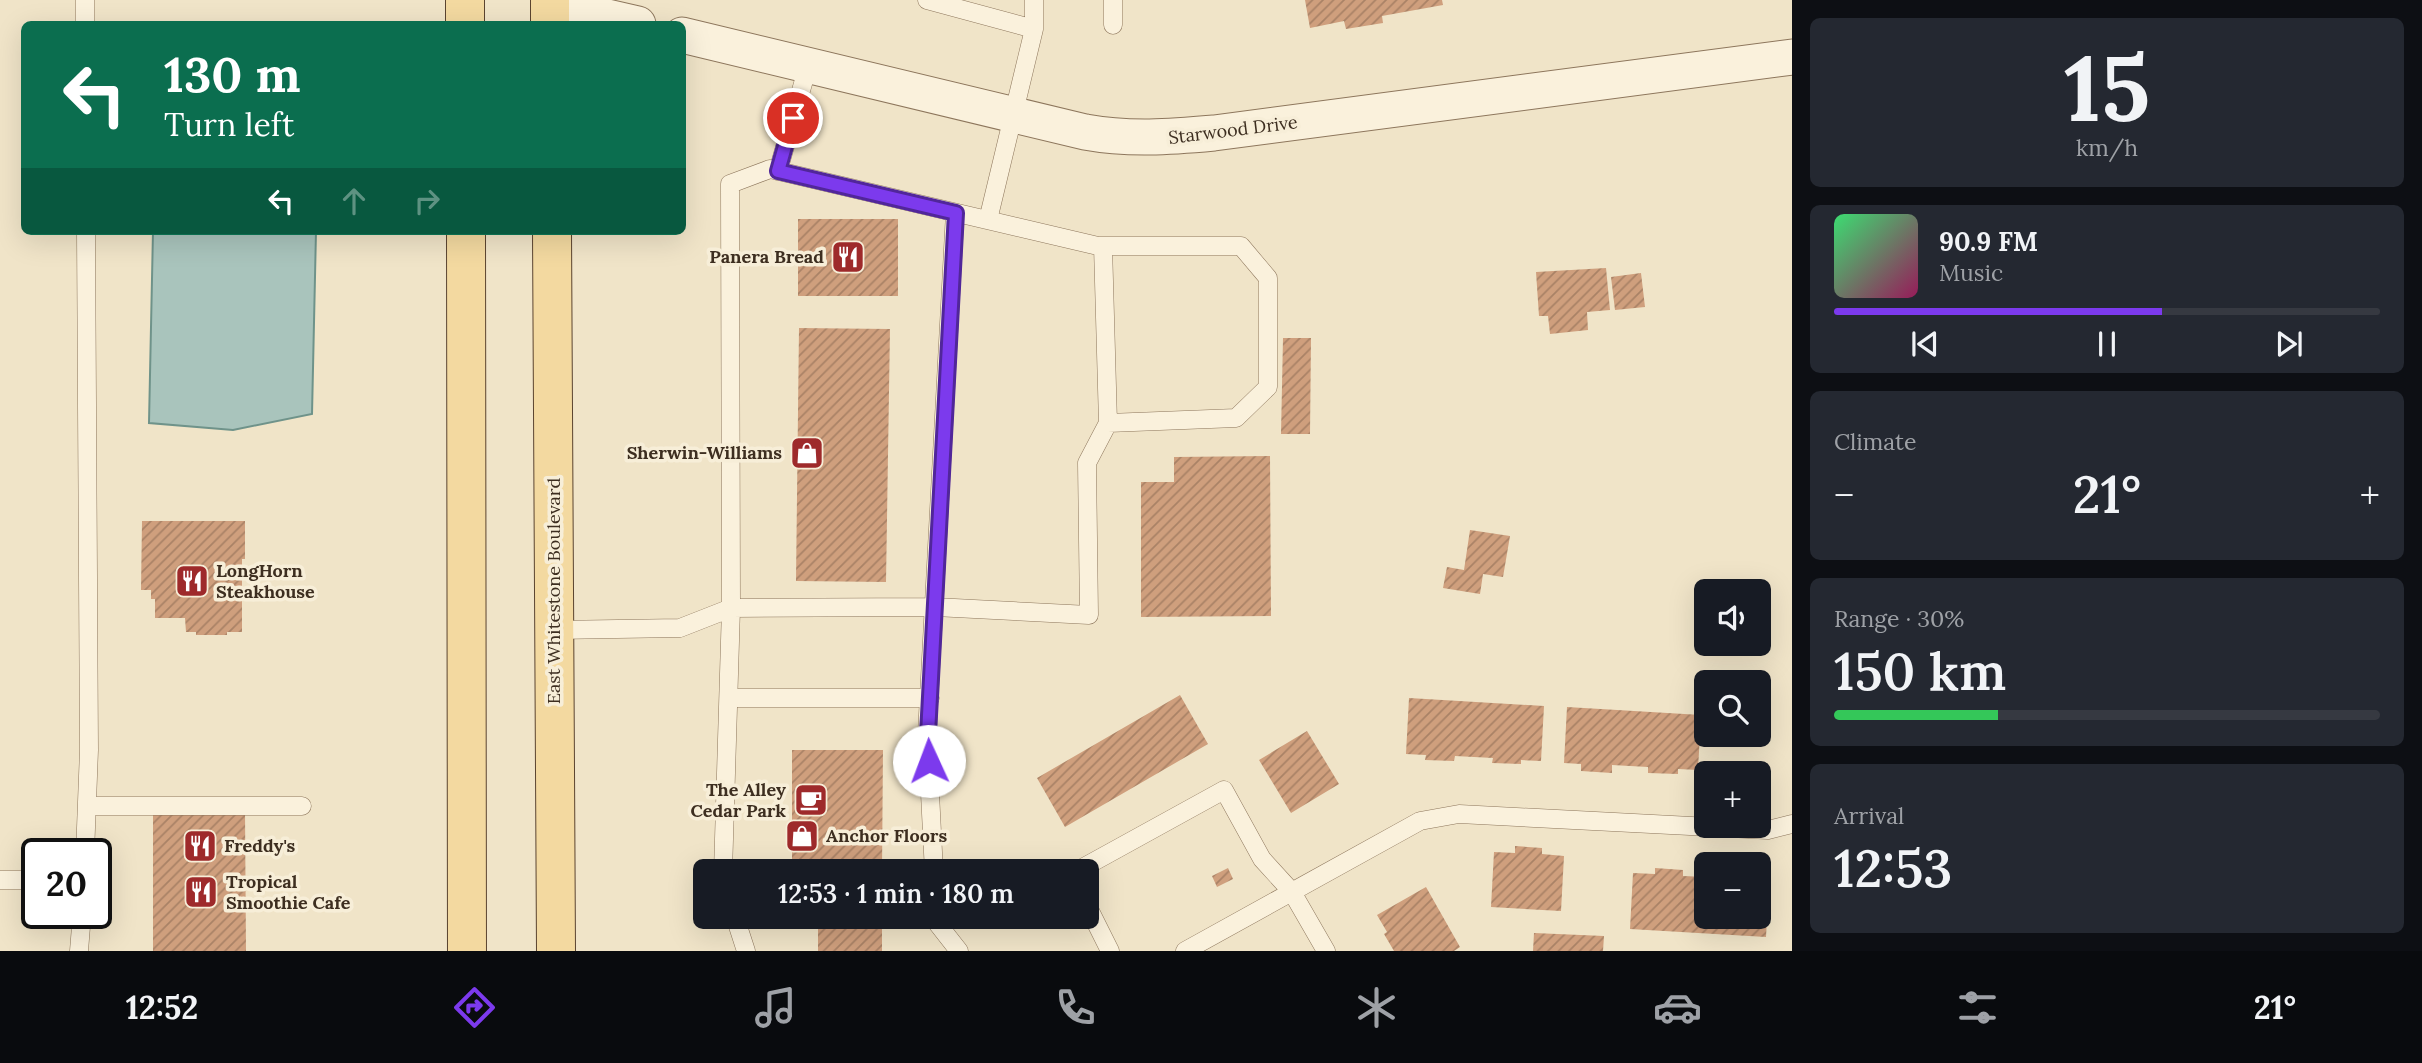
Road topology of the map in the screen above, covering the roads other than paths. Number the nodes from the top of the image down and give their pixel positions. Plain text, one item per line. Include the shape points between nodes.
1 (85, 0) edge
2 (465, 0) edge
3 (927, 0) edge
4 (1034, 0) edge
5 (1113, 0) edge
6 (550, 9) edge
7 (86, 21) edge
8 (466, 21) edge
9 (620, 21) edge
10 (1113, 24) dead end
11 (1034, 29) junction
12 (686, 36) edge
13 (1792, 57) edge
14 (808, 66) junction
15 (1015, 114) junction
16 (778, 171) junction
17 (956, 213) junction
18 (988, 220) junction
19 (86, 235) edge
20 (466, 235) edge
21 (552, 235) edge
22 (1103, 246) junction
23 (1108, 423) junction
24 (935, 607) junction
25 (731, 608) junction
26 (554, 630) junction
27 (729, 698) junction
28 (930, 698) junction
29 (87, 806) junction
30 (302, 806) dead end
31 (1792, 824) edge
32 (86, 838) edge
33 (723, 859) edge
34 (933, 859) edge
35 (1099, 859) edge
36 (0, 880) edge
37 (21, 880) edge
38 (1292, 892) junction
39 (81, 929) edge
40 (739, 929) edge
41 (942, 929) edge
42 (1099, 929) edge
43 (79, 951) edge
44 (467, 951) edge
45 (556, 951) edge
46 (746, 951) edge
47 (960, 951) edge
48 (1110, 951) edge
49 (1185, 951) edge
50 (1326, 951) edge

1 - 7 lane
2 - 8 main road
3 - 11 lane
4 - 11 lane
5 - 10 lane
6 - 9 street
11 - 15 lane
12 - 14 street, Starwood Drive
13 - 15 street, Starwood Drive via 1157,138 1110,136
14 - 15 street, Starwood Drive
14 - 16 lane
15 - 18 lane
16 - 17 lane
16 - 25 lane via 770,169 730,184
17 - 18 lane
17 - 24 lane
18 - 22 lane
19 - 29 lane
20 - 44 main road
21 - 26 main road, East Whitestone Boulevard
22 - 23 lane
22 - 23 lane via 1241,246 1268,278 1268,387 1236,418
23 - 24 lane via 1087,463 1089,615
24 - 25 lane
24 - 28 lane
25 - 26 lane via 680,628
25 - 27 lane
26 - 45 main road, East Whitestone Boulevard
27 - 28 lane
27 - 33 lane
28 - 34 lane
29 - 30 lane
29 - 32 lane
31 - 38 lane via 1768,830 1459,814 1420,821
35 - 38 lane via 1224,790 1262,859
36 - 37 lane
38 - 49 lane
38 - 50 lane
39 - 43 lane
40 - 46 lane
41 - 47 lane
42 - 48 lane

